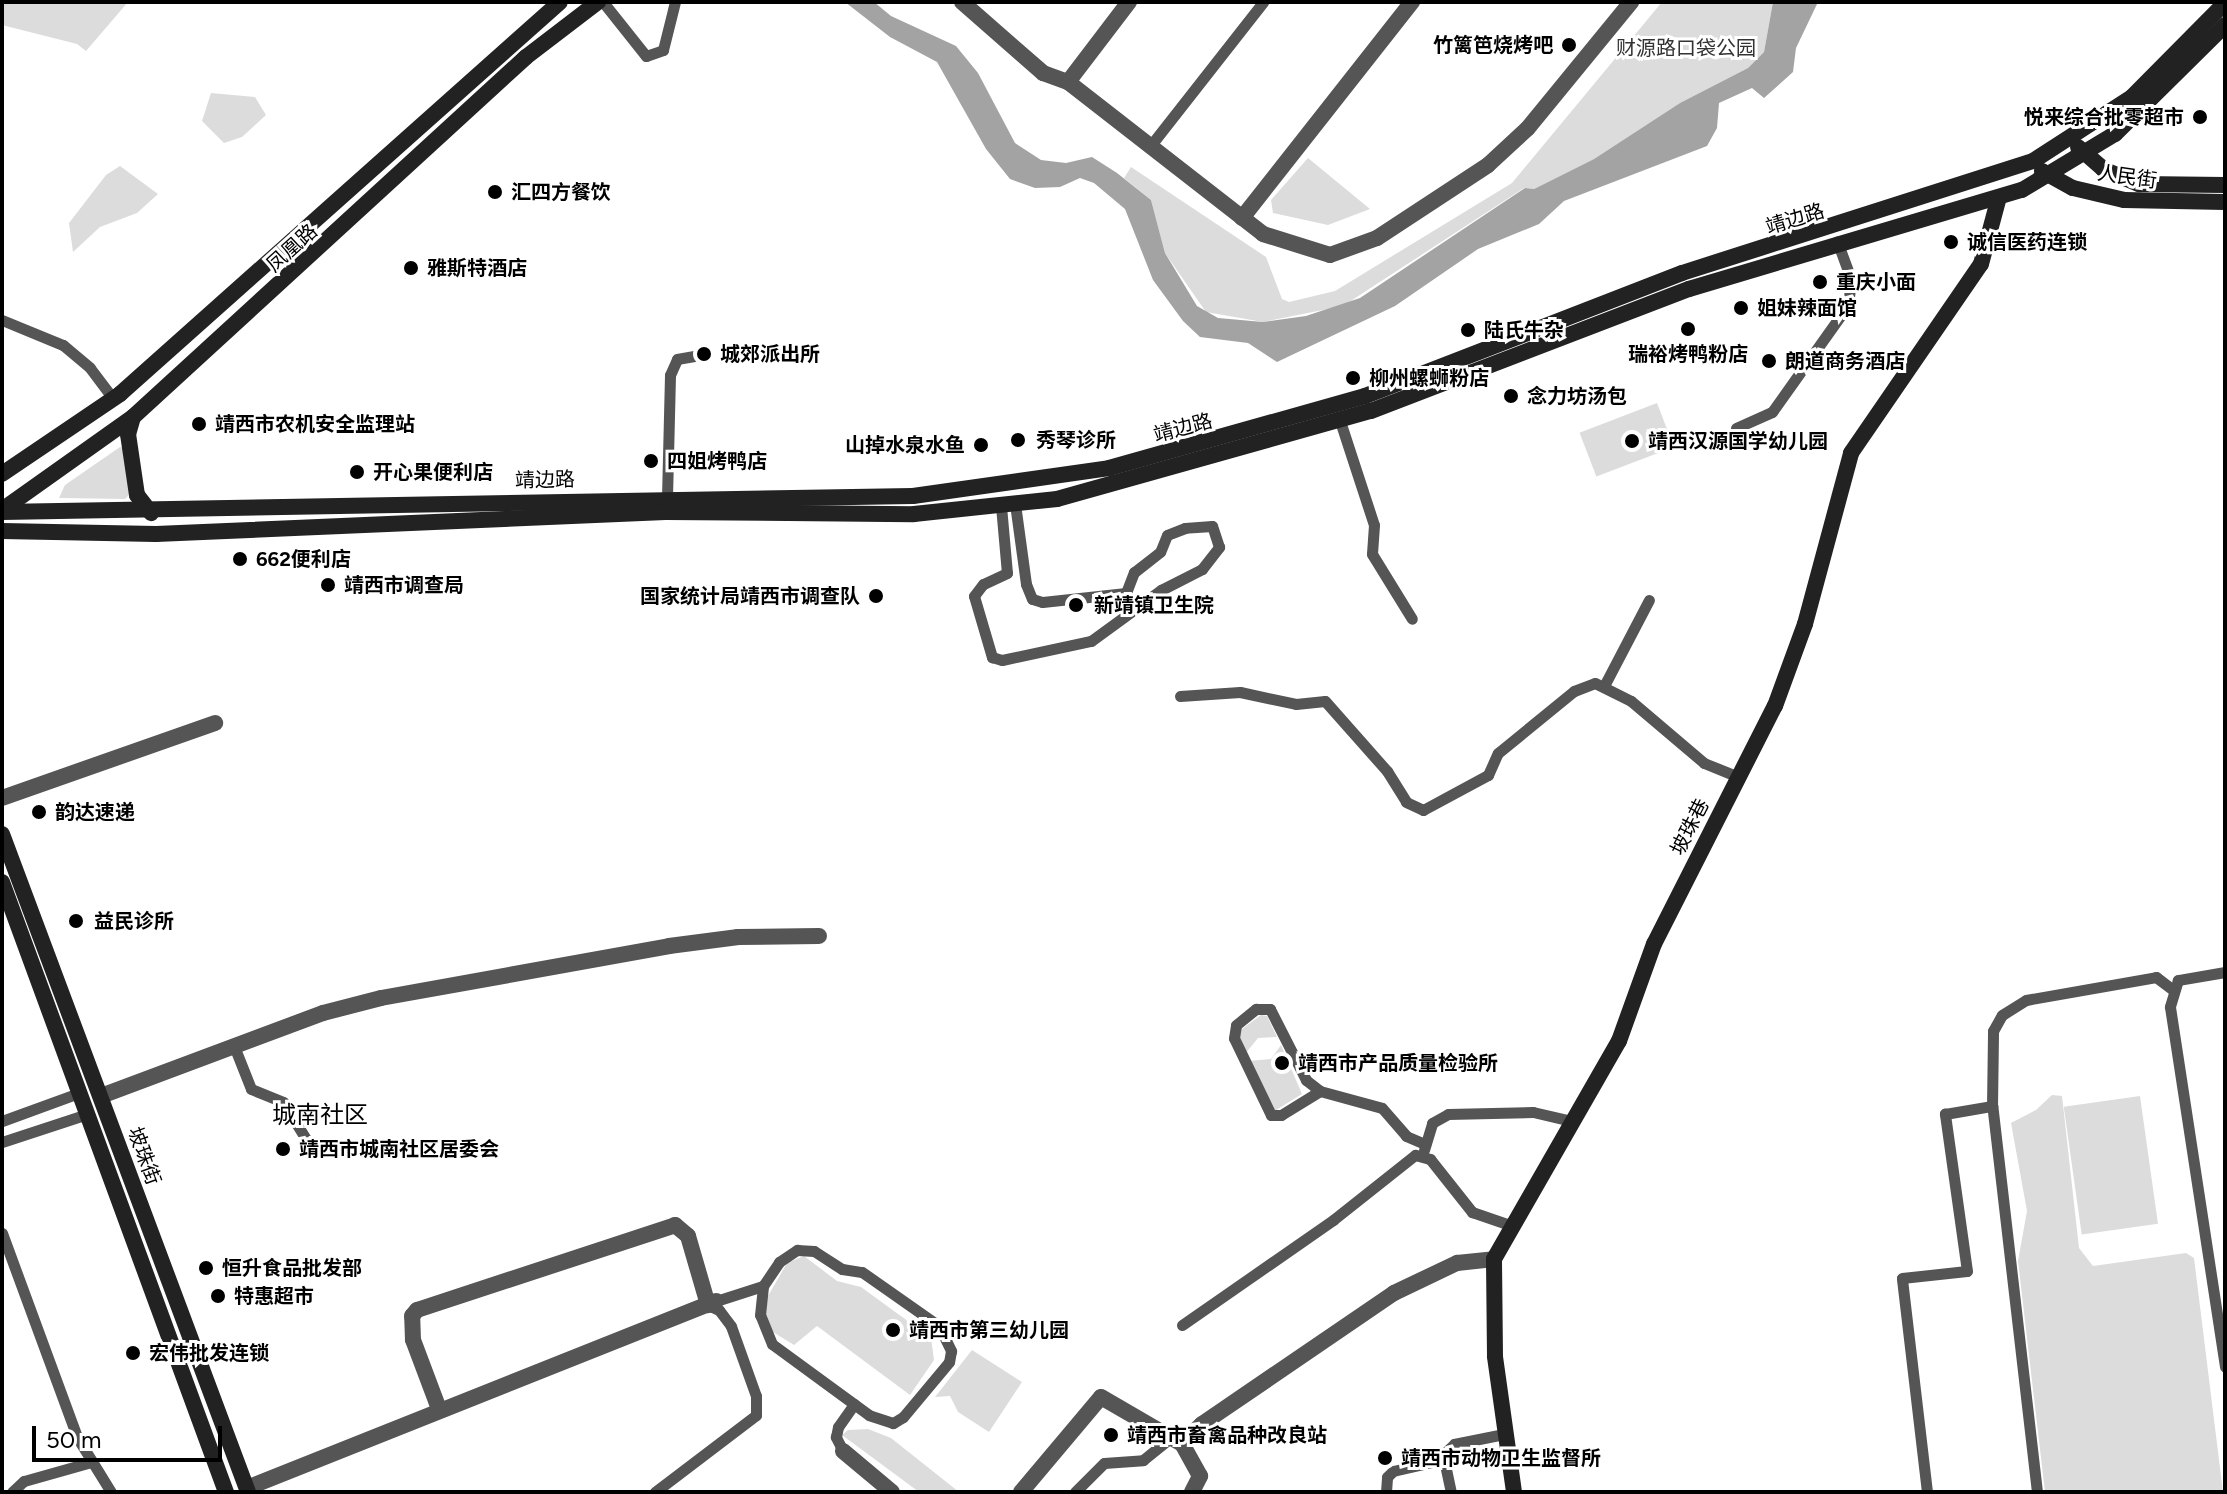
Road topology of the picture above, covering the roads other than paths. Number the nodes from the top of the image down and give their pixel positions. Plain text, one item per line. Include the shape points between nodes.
1 (560, 2) edge
2 (601, 2) edge
3 (675, 2) edge
4 (962, 2) edge
5 (1129, 2) edge
6 (1263, 2) edge
7 (1412, 2) edge
8 (1631, 2) edge
9 (2225, 3) edge
10 (2225, 25) edge
11 (1068, 82) junction
12 (2070, 139) junction
13 (1151, 145) junction
14 (2085, 153) junction
15 (2033, 161) junction
16 (2049, 176) junction
17 (2225, 185) edge
18 (1999, 197) junction
19 (2225, 202) edge
20 (1242, 218) junction
21 (1837, 241) junction
22 (2, 320) edge
23 (706, 354) dead end
24 (113, 399) junction
25 (133, 417) junction
26 (1340, 421) junction
27 (1736, 428) dead end
28 (2, 474) edge
29 (667, 498) junction
30 (1008, 505) junction
31 (2, 511) edge
32 (151, 513) junction
33 (2, 531) edge
34 (1649, 600) dead end
35 (1412, 619) dead end
36 (1604, 686) junction
37 (1180, 696) dead end
38 (215, 723) dead end
39 (1738, 777) junction
40 (2, 798) edge
41 (2, 834) edge
42 (2, 882) edge
43 (819, 936) dead end
44 (2225, 972) edge
45 (2172, 989) junction
46 (234, 1046) junction
47 (1320, 1091) junction
48 (79, 1093) junction
49 (101, 1096) junction
50 (1992, 1106) junction
51 (87, 1114) junction
52 (2, 1121) edge
53 (1571, 1121) junction
54 (2, 1142) edge
55 (1424, 1149) junction
56 (314, 1152) dead end
57 (1510, 1225) junction
58 (2, 1233) edge
59 (1494, 1259) junction
60 (763, 1286) junction
61 (712, 1303) junction
62 (1182, 1325) dead end
63 (2225, 1367) edge
64 (854, 1404) junction
65 (439, 1409) junction
66 (1504, 1434) junction
67 (1175, 1442) junction
68 (843, 1451) joint
69 (1443, 1455) junction
70 (91, 1462) junction
71 (247, 1490) edge
72 (12, 1492) edge
73 (111, 1492) edge
74 (226, 1492) edge
75 (655, 1492) edge
76 (892, 1492) edge
77 (1021, 1492) edge
78 (1075, 1492) edge
79 (1192, 1492) edge
80 (1386, 1492) edge
81 (1451, 1492) edge
82 (1514, 1492) edge
83 (1927, 1492) edge
84 (2037, 1492) edge

1 - 24 main road, 凤凰路
2 - 3 lane via 646,56 663,50
2 - 25 main road, 凤凰路 via 526,57
4 - 11 street via 1043,73
5 - 11 street
6 - 13 lane
7 - 20 street
8 - 20 street via 1509,148 1471,179 1377,238 1330,255 1263,234
9 - 12 main road, 靖边路 via 2132,97
10 - 14 main road, 靖边路 via 2115,134
11 - 13 street
12 - 14 main road, 人民街
12 - 15 main road, 靖边路
13 - 20 street
14 - 16 main road, 靖边路
14 - 17 main road, 人民街 via 2103,169 2139,184
15 - 16 main road, 人民街
15 - 29 main road, 靖边路 via 1682,273 1365,396 1109,468 913,496
16 - 18 main road, 靖边路
16 - 19 main road, 人民街 via 2124,200
18 - 21 main road, 靖边路
18 - 39 main road, 坡珠巷 via 1990,246 1981,264 1851,453 1805,624 1775,706
21 - 26 main road, 靖边路 via 1647,304
21 - 27 lane via 1853,292 1839,321 1772,412
22 - 24 lane via 63,345 90,368
23 - 29 lane via 677,359 670,375
24 - 28 main road, 凤凰路
25 - 31 main road, 凤凰路
25 - 32 main road via 128,434 137,495
26 - 30 main road, 靖边路 via 1136,480
26 - 35 lane via 1374,525 1372,554
29 - 32 main road, 靖边路
30 - 30 lane via 1007,573 983,584 974,596 992,657 1002,660 1091,641 1161,590 1202,569 1219,547 1212,526 1185,528 1167,535 1160,552 1134,572 1126,593 1042,602 1032,599 1026,584
30 - 33 main road, 靖边路 via 914,514 717,511 523,516 156,534
31 - 32 main road, 靖边路
34 - 36 lane
36 - 37 lane via 1574,691 1498,753 1488,775 1423,810 1406,802 1387,771 1325,701 1296,704 1240,692
36 - 39 lane via 1704,763
38 - 40 street
39 - 53 main road, 坡珠巷 via 1654,944 1619,1041
41 - 49 main road, 坡珠街
42 - 48 main road, 坡珠街
43 - 46 street via 738,937 494,975 323,1013
44 - 45 lane via 2178,980
45 - 50 lane via 2156,977 2026,1000 2002,1015 1991,1046
45 - 63 lane via 2170,1007
46 - 49 street
46 - 56 lane via 251,1089 283,1102
47 - 47 lane via 1281,1115 1271,1115 1234,1038 1236,1025 1256,1009 1270,1009 1306,1080
47 - 55 lane via 1372,1103
48 - 51 main road, 坡珠街
48 - 52 lane
49 - 71 main road, 坡珠街
50 - 83 lane via 1945,1114 1967,1271 1902,1278
50 - 84 lane
51 - 54 lane
51 - 74 main road, 坡珠街
53 - 55 lane via 1533,1112 1448,1114 1432,1123
53 - 57 main road, 坡珠巷
55 - 57 lane via 1472,1212
55 - 62 lane
57 - 59 main road, 坡珠巷
58 - 70 lane
59 - 66 main road, 坡珠巷 via 1491,1287
59 - 67 street via 1457,1263 1394,1293
60 - 61 lane
60 - 64 lane via 760,1315 772,1344
60 - 64 lane via 788,1254 806,1249 842,1269 862,1272 939,1326 951,1351 949,1362 903,1417 882,1421
61 - 65 street
61 - 65 street via 688,1236 675,1225 417,1310 411,1324 413,1340
61 - 75 lane via 731,1326 756,1396 756,1415
64 - 68 lane via 838,1427
65 - 71 street
66 - 69 lane via 1454,1444
66 - 82 main road, 坡珠巷
67 - 77 street via 1101,1397
67 - 78 lane via 1143,1460 1104,1463
67 - 79 street via 1200,1476
68 - 76 street
69 - 80 lane via 1393,1471
69 - 81 lane
70 - 72 lane via 24,1481
70 - 73 lane

